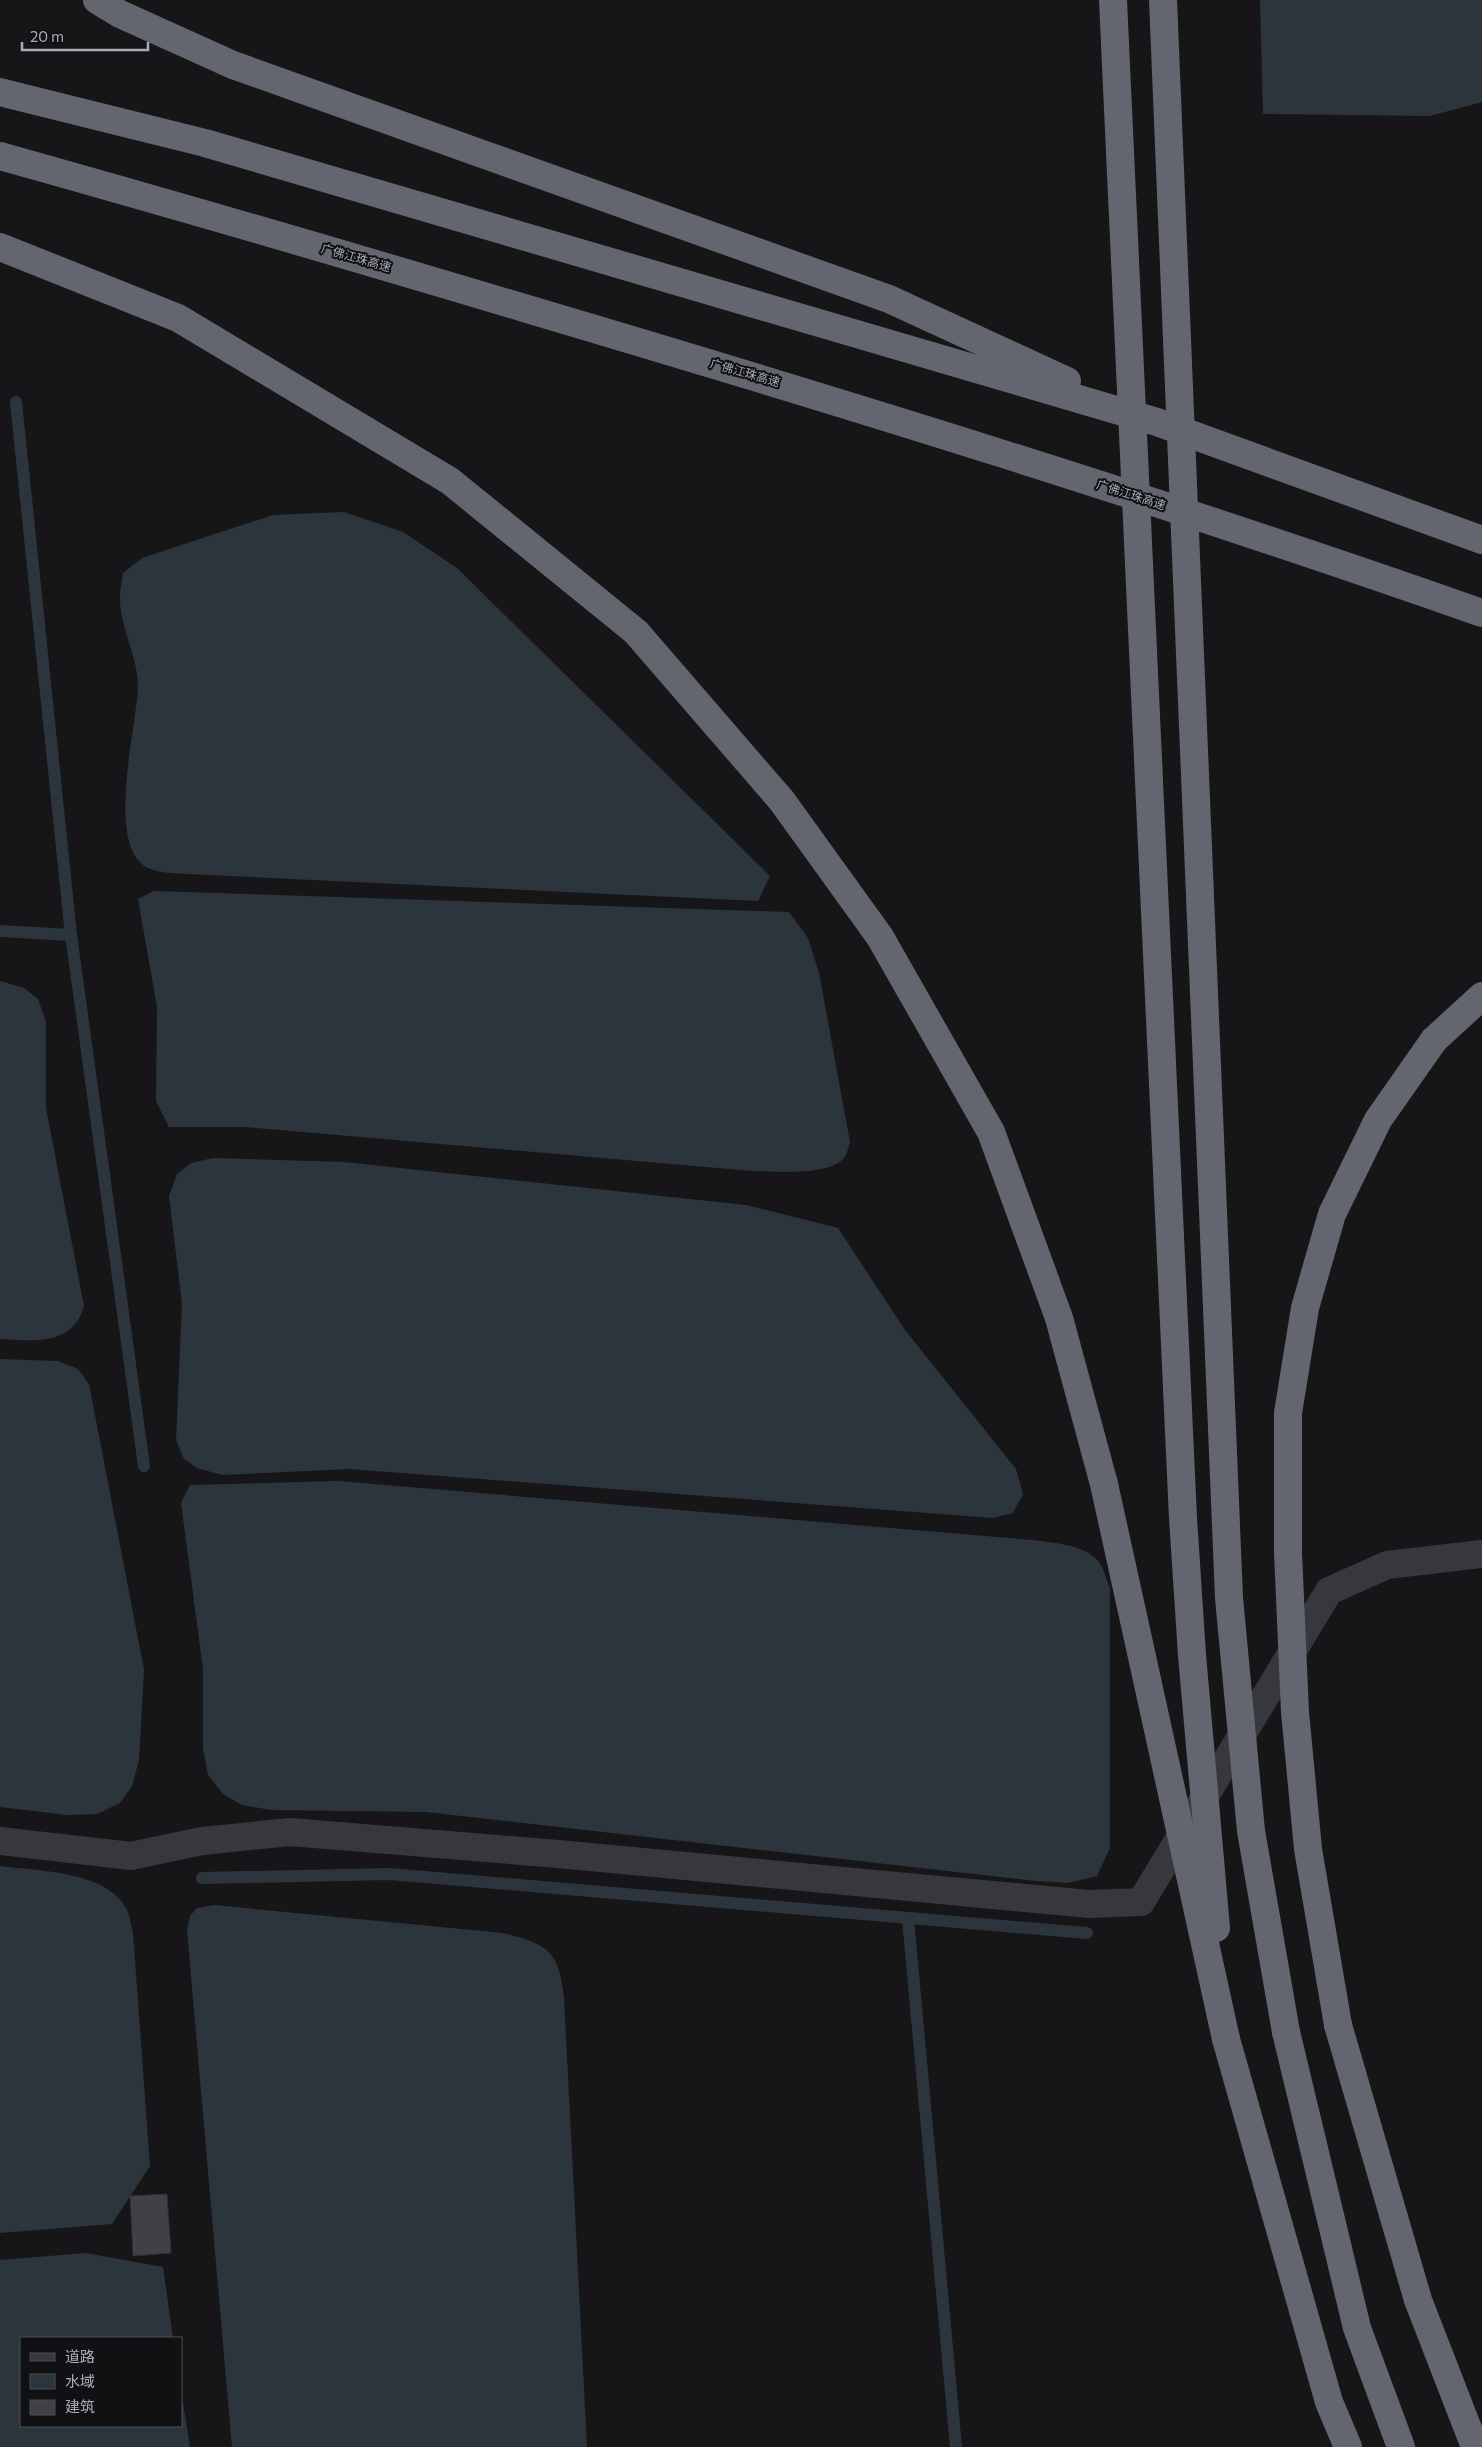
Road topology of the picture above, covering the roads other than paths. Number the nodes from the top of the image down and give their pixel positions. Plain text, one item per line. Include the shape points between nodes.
1 (97, 0) edge
2 (1113, 0) edge
3 (1163, 0) edge
4 (0, 92) edge
5 (0, 156) edge
6 (0, 247) edge
7 (1157, 422) junction
8 (1482, 540) edge
9 (1482, 613) edge
10 (1482, 996) edge
11 (1482, 1554) edge
12 (0, 1841) edge
13 (1226, 2039) junction
14 (1348, 2447) edge
15 (1400, 2447) edge
16 (1475, 2447) edge

1 - 7 highway via 120,14 233,65 889,300
2 - 13 highway, bridge via 1183,1518
3 - 15 highway, bridge via 1229,1598 1251,1831 1286,2032 1357,2328
4 - 7 highway via 205,143
5 - 9 highway, 广佛江珠高速 via 803,390 1327,558
6 - 13 highway, bridge via 178,318 450,481 636,632 782,801 880,937 991,1132 1059,1318 1104,1484
7 - 8 highway
10 - 16 highway, bridge via 1434,1040 1378,1120 1332,1214 1305,1308 1288,1413 1288,1552 1295,1712 1308,1849 1338,2025 1418,2300
11 - 12 lane via 1387,1565 1329,1591 1141,1902 1089,1904 290,1832 202,1841 131,1856
13 - 14 highway via 1329,2402

